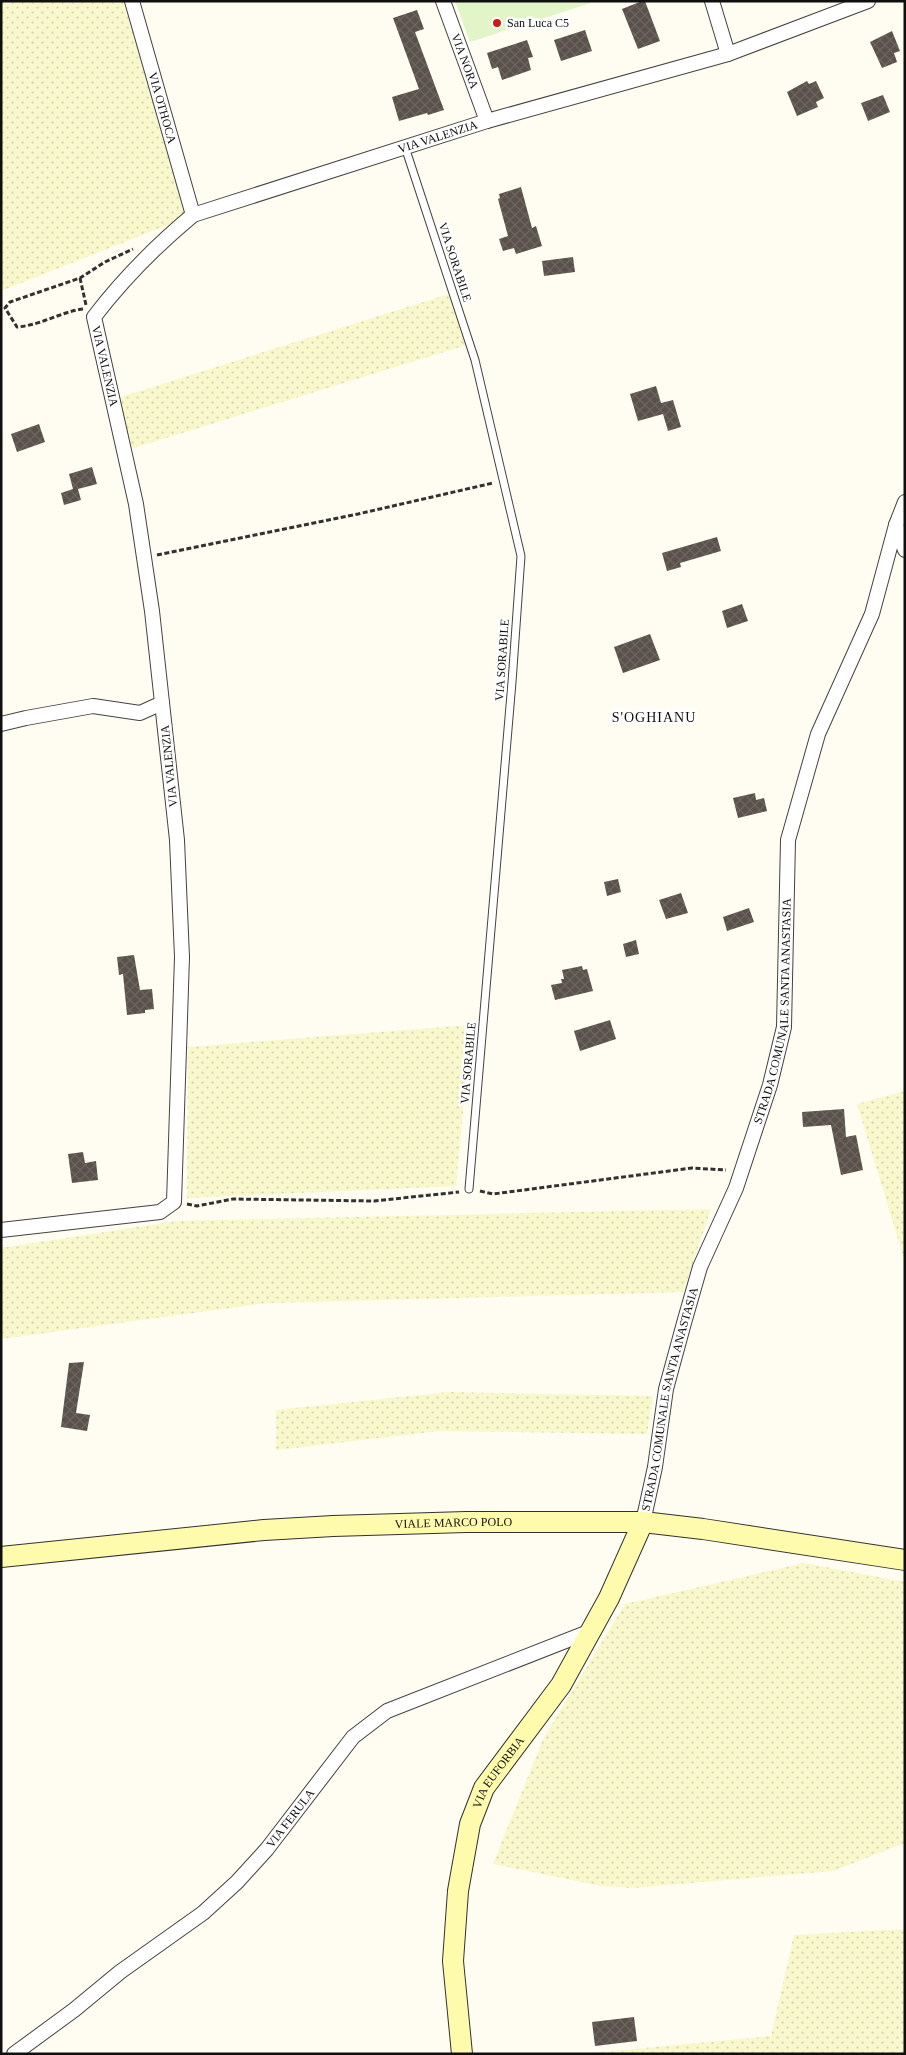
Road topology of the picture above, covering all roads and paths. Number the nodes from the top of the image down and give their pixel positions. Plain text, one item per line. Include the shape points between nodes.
1 (132, 1) edge
2 (443, 1) edge
3 (712, 1) edge
4 (868, 1) edge
5 (728, 54) junction
6 (487, 121) junction
7 (405, 147) junction
8 (193, 215) junction
9 (135, 248) dead end
10 (80, 278) junction
11 (503, 480) junction
12 (905, 502) edge
13 (896, 525) junction
14 (905, 550) edge
15 (144, 557) junction
16 (162, 703) junction
17 (1, 724) edge
18 (469, 1189) dead end
19 (1, 1230) edge
20 (643, 1522) junction
21 (1, 1557) edge
22 (905, 1560) edge
23 (591, 1631) junction
24 (14, 2054) edge
25 (462, 2054) edge

1 - 8 street, VIA OTHOCA
2 - 6 street, VIA NORA
3 - 5 street
4 - 5 street, VIA VALENZIA
5 - 6 street, VIA VALENZIA
6 - 7 street, VIA VALENZIA
7 - 8 street, VIA VALENZIA
7 - 11 lane, VIA SORABILE via 475,360
8 - 15 street, VIA VALENZIA via 162,241 110,295 94,317 136,504
9 - 10 path
10 - 10 path via 10,302 5,308 10,319 17,327 34,326 87,308
11 - 15 path via 358,514
11 - 18 lane, VIA SORABILE via 521,556
12 - 13 street, STRADA COMUNALE SANTA ANASTASIA
13 - 14 street
13 - 20 street, STRADA COMUNALE SANTA ANASTASIA via 872,614 818,734 788,840 784,1027 770,1085 736,1188 700,1266 666,1389
15 - 16 street, VIA VALENZIA
16 - 17 street via 140,713 93,706
16 - 19 street, VIA VALENZIA via 177,840 182,957 174,1202 160,1212
20 - 21 main road, VIALE MARCO POLO via 323,1526
20 - 22 main road, VIALE MARCO POLO
20 - 23 main road, VIA EUFORBIA
23 - 24 street, VIA FERULA via 387,1711 353,1737 268,1849 237,1882 203,1913
23 - 25 main road, VIA EUFORBIA via 561,1685 484,1788 470,1824 458,1891 453,1961

